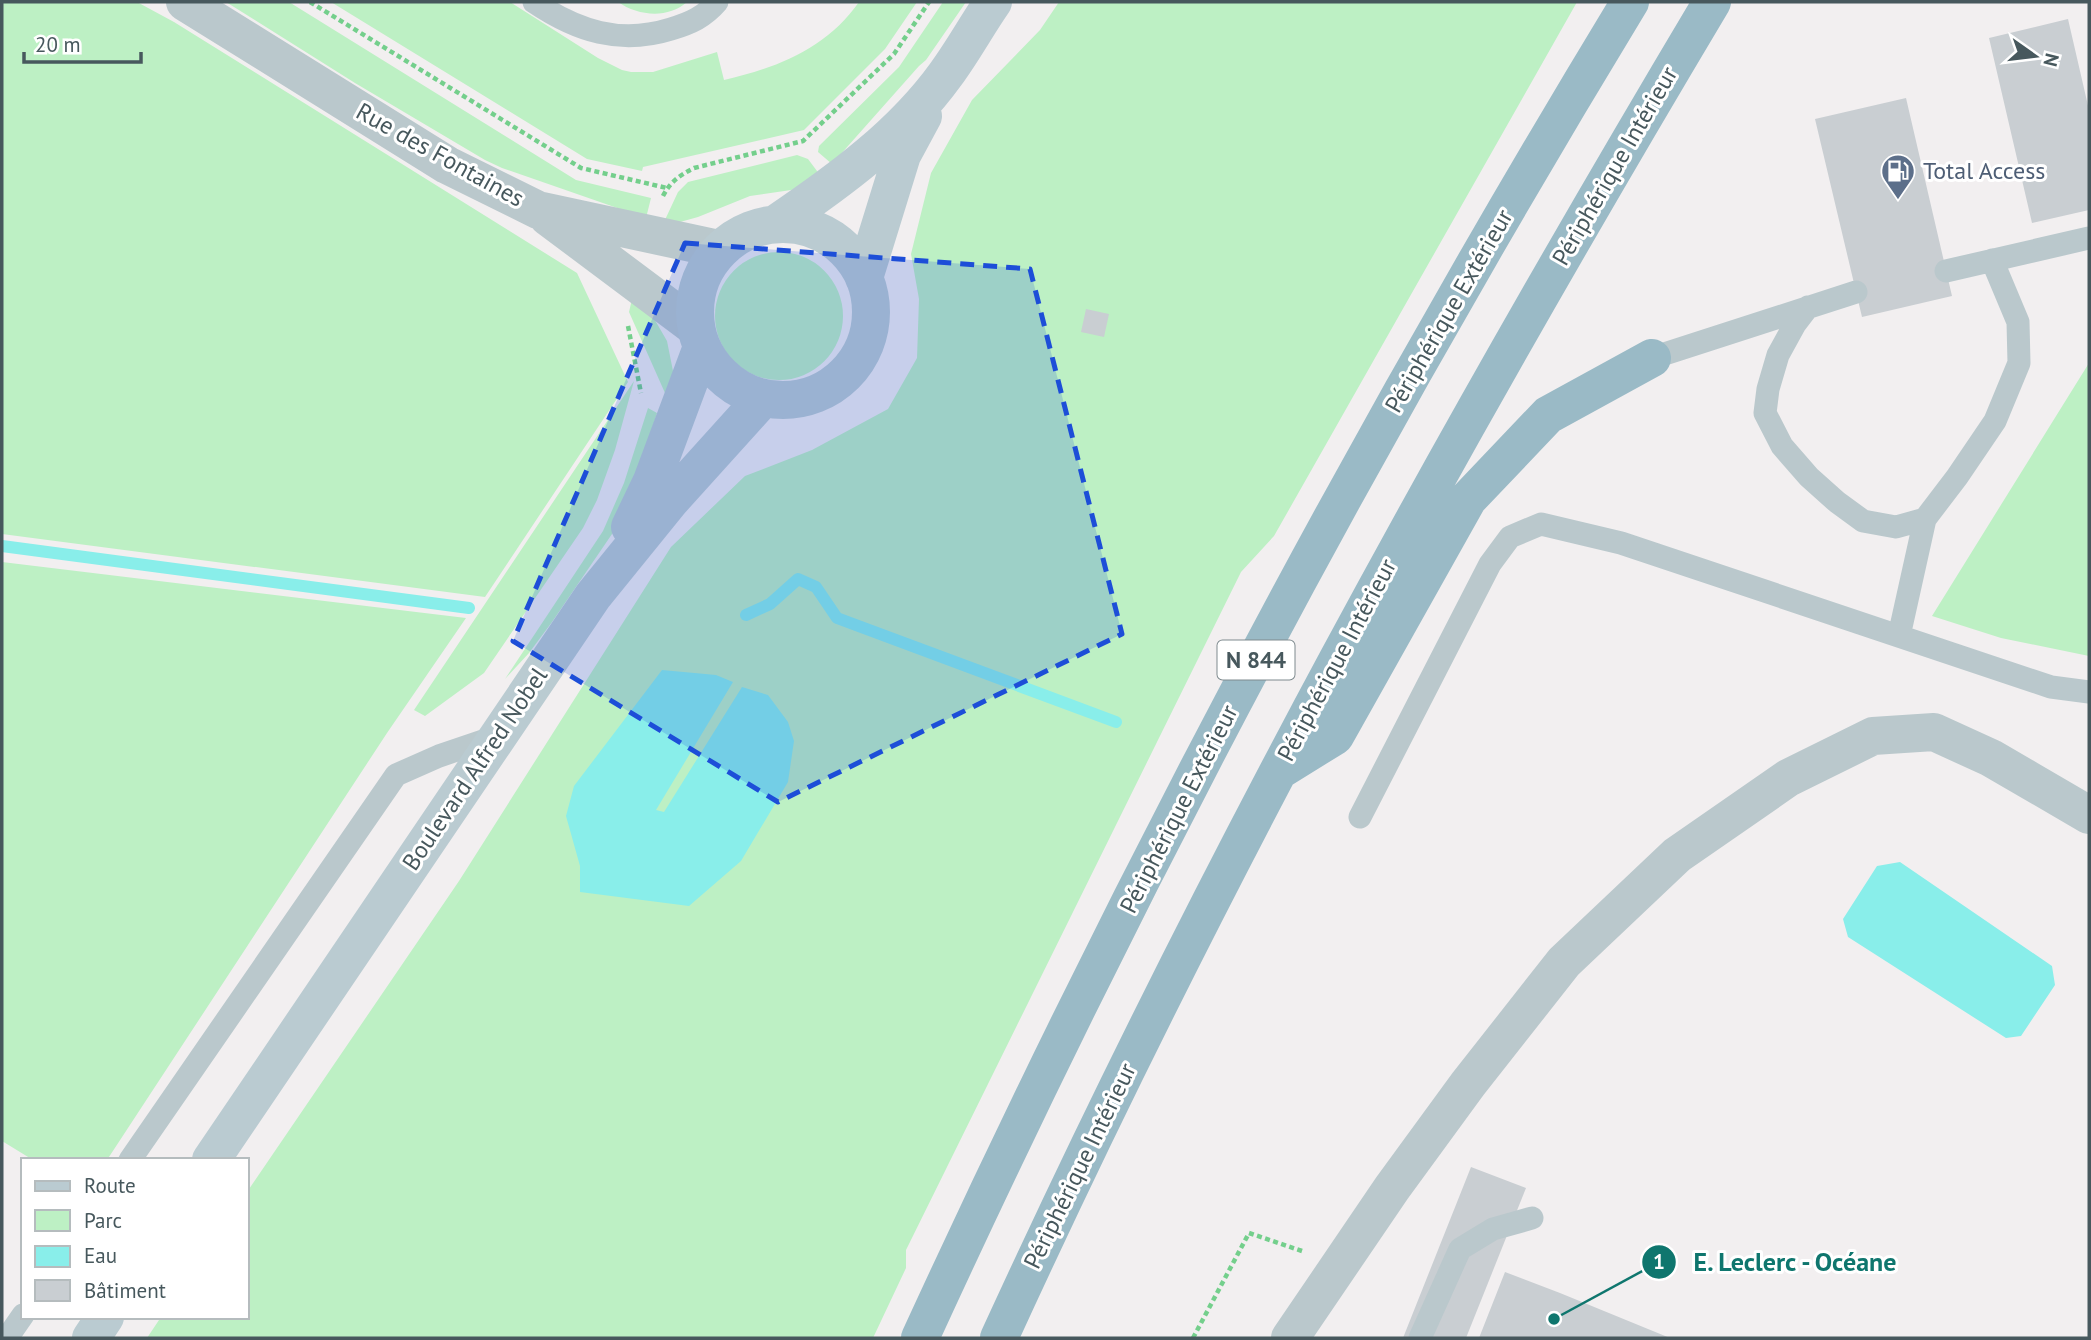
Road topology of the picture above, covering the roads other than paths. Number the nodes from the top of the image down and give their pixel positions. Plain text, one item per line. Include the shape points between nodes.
1 (185, 2) edge
2 (534, 2) edge
3 (716, 2) edge
4 (993, 2) edge
5 (1630, 2) edge
6 (1712, 2) edge
7 (946, 75) junction
8 (538, 210) junction
9 (777, 223) junction
10 (2089, 238) edge
11 (719, 249) junction
12 (1992, 260) junction
13 (1946, 271) dead end
14 (864, 278) junction
15 (1856, 292) dead end
16 (1808, 307) junction
17 (698, 337) junction
18 (1652, 358) joint
19 (763, 398) junction
20 (1925, 519) junction
21 (593, 596) junction
22 (1899, 636) junction
23 (2089, 692) edge
24 (498, 736) junction
25 (1278, 771) junction
26 (2089, 815) edge
27 (1360, 817) dead end
28 (131, 1158) edge
29 (212, 1158) edge
30 (1532, 1218) dead end
31 (21, 1318) edge
32 (104, 1319) edge
33 (7, 1338) edge
34 (91, 1338) edge
35 (920, 1338) edge
36 (999, 1338) edge
37 (1290, 1338) edge
38 (1420, 1338) edge

1 - 8 street, Rue des Fontaines via 447,165
2 - 3 lane via 588,30 618,36 651,36 683,26 705,16
4 - 7 main road
5 - 35 highway, Périphérique Extérieur / N 844 via 1415,368 1266,639 1075,1013
6 - 25 highway, Périphérique Intérieur / N 844 via 1511,344
7 - 9 main road via 901,126 829,187
7 - 14 main road via 902,155
8 - 11 street, Rue des Fontaines
8 - 17 street
9 - 11 main road via 744,231
9 - 14 main road via 808,226 836,240 859,265
10 - 12 lane
11 - 17 main road via 695,296
12 - 13 lane
12 - 20 lane via 2018,322 2020,363 1995,421
14 - 19 main road via 870,293 871,324 859,359 837,383 810,397
15 - 16 lane
16 - 18 lane
16 - 20 lane via 1778,355 1768,389 1765,413 1782,446 1809,477 1863,521 1896,527
17 - 19 main road via 721,377 747,394
17 - 21 main road via 652,481
18 - 25 highway via 1548,415 1468,499 1335,736
19 - 21 main road, Boulevard Alfred Nobel
20 - 22 lane
21 - 24 main road, Boulevard Alfred Nobel
22 - 23 lane via 2051,687
22 - 27 lane via 1621,543 1541,524 1510,537 1490,564
24 - 28 lane via 396,775
24 - 29 main road, Boulevard Alfred Nobel
25 - 36 highway, Périphérique Intérieur / N 844 via 1114,1095
26 - 37 street via 1991,758 1934,732 1873,736 1788,778 1678,855 1564,962 1392,1188
30 - 38 lane via 1493,1229 1460,1249
31 - 33 lane
32 - 34 main road

